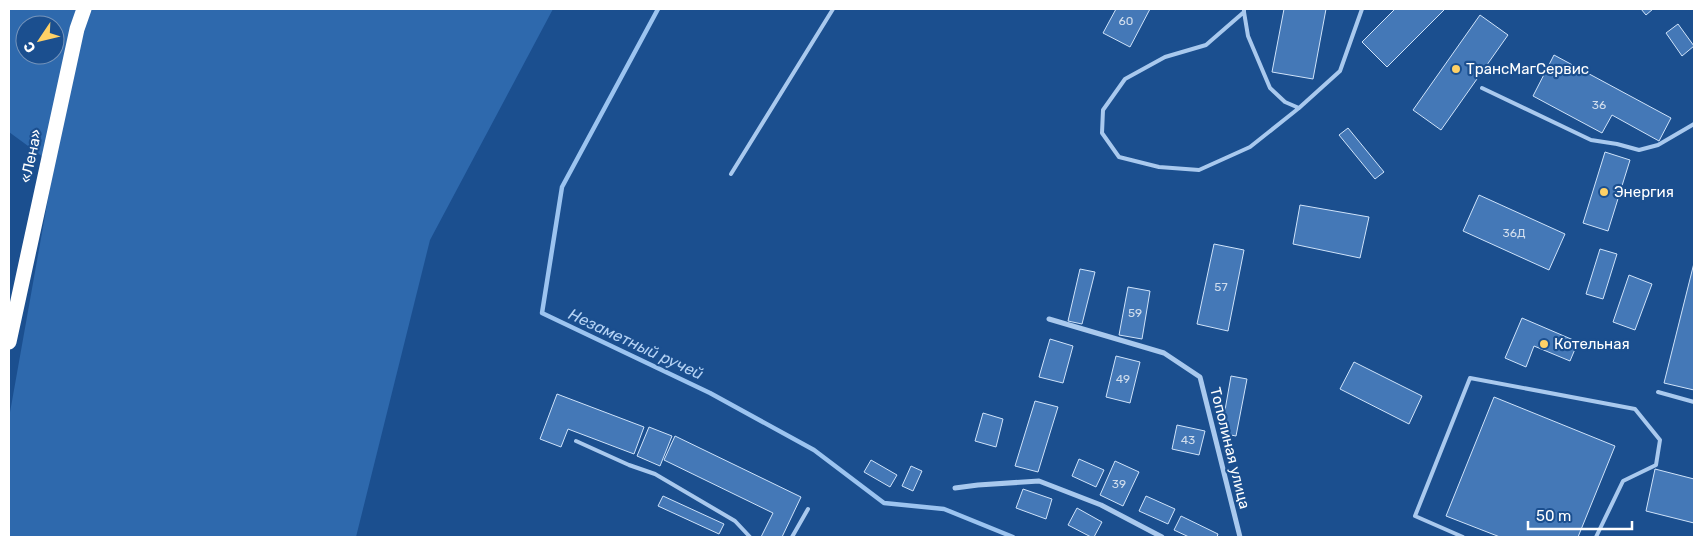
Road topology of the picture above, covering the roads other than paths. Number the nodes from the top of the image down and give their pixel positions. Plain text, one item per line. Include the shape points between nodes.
1 (84, 9) edge
2 (833, 9) edge
3 (1362, 9) edge
4 (1244, 10) edge
5 (1482, 88) dead end
6 (1299, 108) junction
7 (1694, 124) edge
8 (731, 174) dead end
9 (1049, 319) dead end
10 (9, 342) edge
11 (1658, 392) dead end
12 (1694, 402) edge
13 (576, 441) dead end
14 (955, 488) dead end
15 (808, 509) dead end
16 (750, 537) edge
17 (792, 537) edge
18 (1162, 537) edge
19 (1240, 537) edge
20 (1463, 537) edge
21 (1596, 537) edge

1 - 10 highway, «Лена»
2 - 8 lane
3 - 6 lane via 1340,71
4 - 6 lane via 1248,36 1270,88 1285,102
4 - 6 lane via 1206,45 1165,57 1125,79 1103,110 1102,133 1119,157 1159,167 1199,170 1250,147
5 - 7 lane via 1591,140 1639,150 1658,145
9 - 19 street, Тополиная улица via 1164,353 1200,377
11 - 12 lane
13 - 16 lane via 655,474 735,521
14 - 18 street via 1039,482 1101,505
15 - 17 lane
20 - 21 lane via 1415,516 1470,378 1635,410 1660,440 1656,465 1623,481

